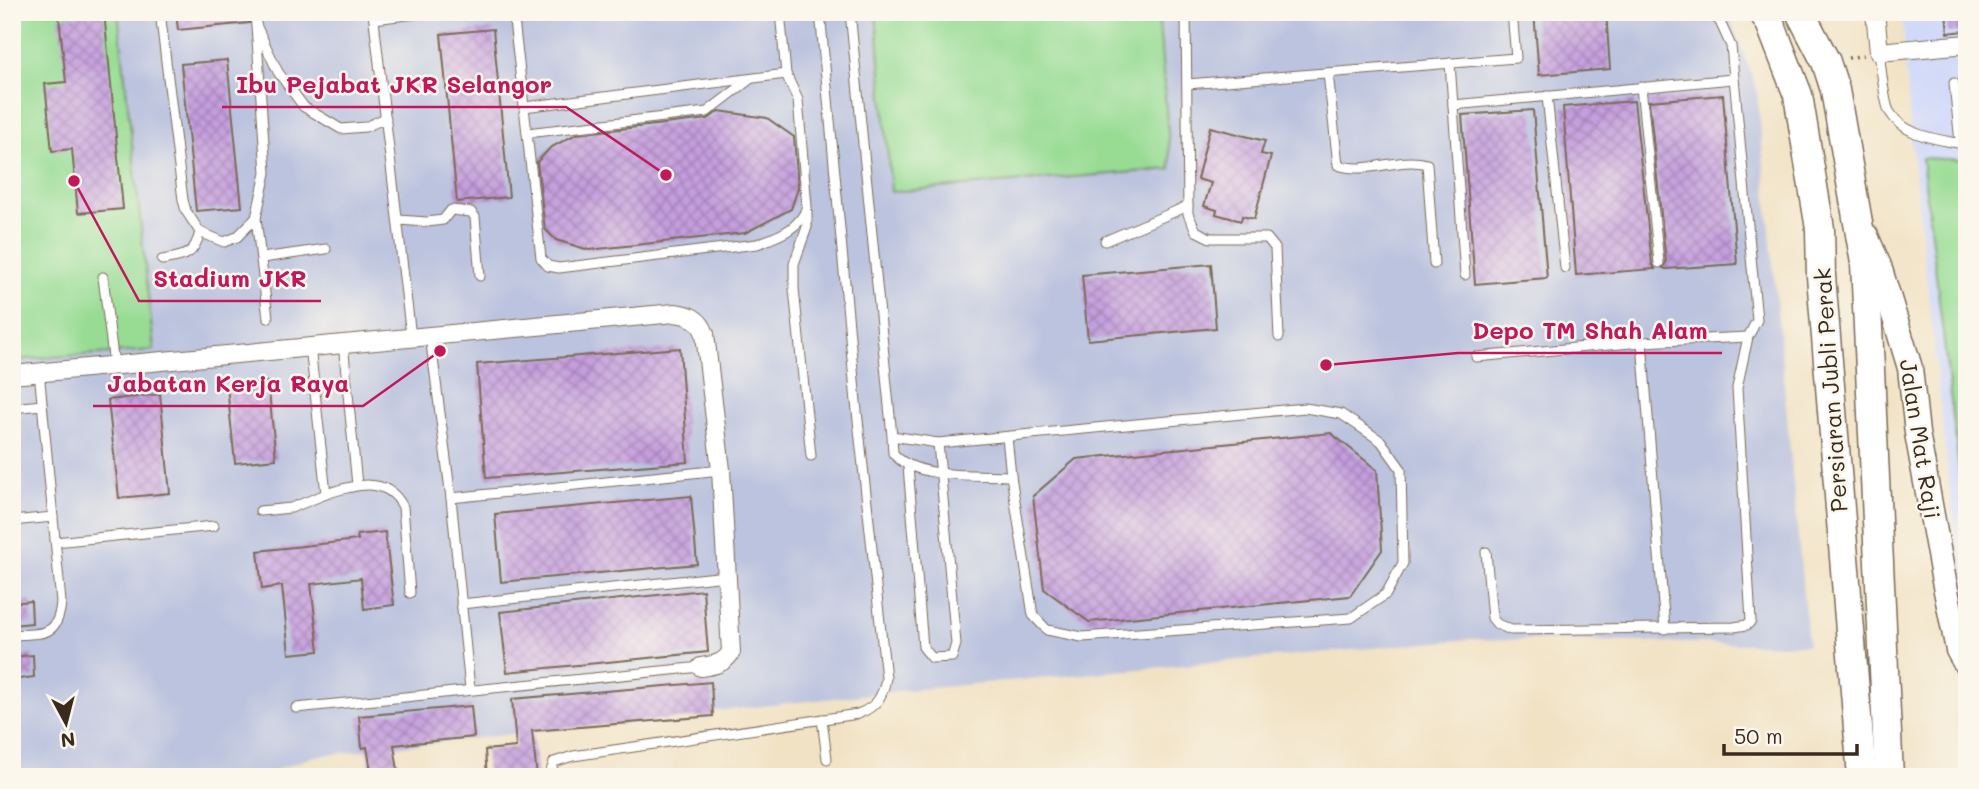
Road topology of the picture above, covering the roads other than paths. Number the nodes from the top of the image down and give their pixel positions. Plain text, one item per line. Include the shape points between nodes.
1 (160, 12) edge
2 (255, 12) edge
3 (431, 12) edge
4 (513, 12) edge
5 (779, 12) edge
6 (820, 12) edge
7 (850, 12) edge
8 (1186, 12) edge
9 (1512, 12) edge
10 (1712, 12) edge
11 (1763, 12) edge
12 (1800, 12) edge
13 (1875, 12) edge
14 (374, 16) edge
15 (256, 25) junction
16 (1967, 44) edge
17 (1878, 52) junction
18 (1450, 63) junction
19 (1328, 73) junction
20 (786, 74) junction
21 (750, 79) junction
22 (1733, 79) junction
23 (1954, 83) dead end
24 (1187, 84) junction
25 (1642, 87) junction
26 (1547, 96) junction
27 (1453, 105) junction
28 (524, 107) junction
29 (386, 118) junction
30 (527, 133) junction
31 (1964, 144) edge
32 (1850, 170) junction
33 (1188, 206) junction
34 (807, 207) junction
35 (1857, 216) junction
36 (256, 218) junction
37 (398, 220) junction
38 (1820, 229) junction
39 (200, 232) junction
40 (1105, 241) dead end
41 (326, 249) dead end
42 (262, 258) junction
43 (162, 260) dead end
44 (1659, 263) dead end
45 (1434, 264) dead end
46 (1565, 268) dead end
47 (1465, 275) dead end
48 (480, 276) dead end
49 (103, 277) dead end
50 (268, 318) dead end
51 (429, 335) junction
52 (411, 337) junction
53 (1279, 337) dead end
54 (1748, 337) junction
55 (1642, 342) junction
56 (343, 343) junction
57 (310, 346) junction
58 (1476, 357) dead end
59 (1869, 357) junction
60 (114, 365) junction
61 (1910, 368) junction
62 (39, 372) junction
63 (12, 375) edge
64 (42, 405) junction
65 (12, 408) edge
66 (892, 436) junction
67 (1007, 437) junction
68 (938, 443) junction
69 (811, 456) dead end
70 (908, 466) junction
71 (721, 470) junction
72 (941, 473) junction
73 (1011, 475) junction
74 (357, 485) junction
75 (326, 494) junction
76 (451, 498) junction
77 (260, 511) dead end
78 (53, 517) junction
79 (12, 521) edge
80 (214, 526) dead end
81 (55, 542) junction
82 (1486, 552) dead end
83 (727, 576) junction
84 (410, 593) dead end
85 (461, 604) junction
86 (1665, 629) junction
87 (12, 635) edge
88 (1967, 666) edge
89 (701, 667) joint
90 (470, 689) junction
91 (296, 708) dead end
92 (822, 719) junction
93 (827, 759) dead end
94 (549, 777) edge
95 (1862, 777) edge
96 (1889, 777) edge

1 - 39 lane via 183,200
2 - 15 lane
3 - 14 lane
4 - 28 lane
5 - 20 lane
6 - 92 lane via 886,678 884,692 869,710
7 - 66 lane
8 - 24 lane
9 - 18 lane via 1516,58
10 - 22 lane via 1731,46
11 - 38 main road, Persiaran Jubli Perak via 1798,95
12 - 32 main road, Persiaran Jubli Perak via 1835,90
13 - 17 street
14 - 29 lane
15 - 29 lane via 278,72 304,107 341,129 365,127
15 - 36 lane via 266,173
16 - 17 street
17 - 31 lane via 1888,110 1903,127
18 - 19 lane
18 - 27 lane
19 - 24 lane
19 - 45 lane via 1338,165 1427,164
20 - 21 lane
20 - 34 lane via 798,100
21 - 28 lane
21 - 30 lane via 707,112
22 - 25 lane
22 - 54 lane via 1757,320
23 - 31 lane
24 - 33 lane
25 - 26 lane
25 - 44 lane
26 - 27 lane
26 - 46 lane
27 - 47 lane
28 - 30 lane
29 - 37 lane
30 - 34 lane via 541,258 548,266 757,244 800,222
32 - 35 main road, Persiaran Jubli Perak
32 - 38 main road via 1835,210
33 - 40 lane
33 - 53 lane via 1196,230 1210,238 1267,238 1275,248
34 - 69 lane via 807,227 794,264 794,289
35 - 59 main road, Persiaran Jubli Perak via 1865,263
35 - 61 street, Jalan Mat Raji via 1879,266
36 - 39 lane via 237,237 224,242
36 - 42 lane
37 - 48 lane via 427,222 443,220 452,210 471,212
37 - 52 lane
38 - 95 main road, Persiaran Jubli Perak
39 - 43 lane via 190,253
41 - 42 lane
42 - 50 lane
49 - 60 lane
51 - 52 street
51 - 71 street via 687,314 701,324 705,334
51 - 76 lane
52 - 56 street
54 - 55 lane
54 - 86 lane via 1737,388 1751,621 1734,627
55 - 58 lane
55 - 86 lane
56 - 57 street
56 - 74 lane
57 - 60 street
57 - 75 lane
59 - 61 street via 1884,350
59 - 96 main road, Persiaran Jubli Perak
60 - 62 street
61 - 88 street, Jalan Mat Raji via 1942,576 1958,650
62 - 63 street
62 - 64 lane
64 - 65 lane
64 - 78 lane
66 - 68 lane
66 - 70 lane via 893,453
67 - 68 lane
67 - 73 lane
67 - 73 lane via 1305,408 1341,414 1381,442 1401,469 1403,563 1387,594 1351,618 1082,638 1047,629 1033,615
68 - 72 lane
70 - 72 lane
70 - 72 lane via 923,647 932,658 942,659 952,657 956,644
71 - 76 lane
71 - 83 street
72 - 73 lane
74 - 75 lane
74 - 84 lane via 387,488 397,496
75 - 77 lane via 292,508
76 - 85 lane
78 - 79 lane
78 - 81 lane
80 - 81 lane
81 - 87 lane via 60,617 45,633
82 - 86 lane via 1492,618 1497,624 1523,631
83 - 85 lane
83 - 89 street via 731,652 726,660
85 - 90 lane
89 - 90 lane
90 - 91 lane
92 - 93 lane
92 - 94 lane via 573,756 554,762

